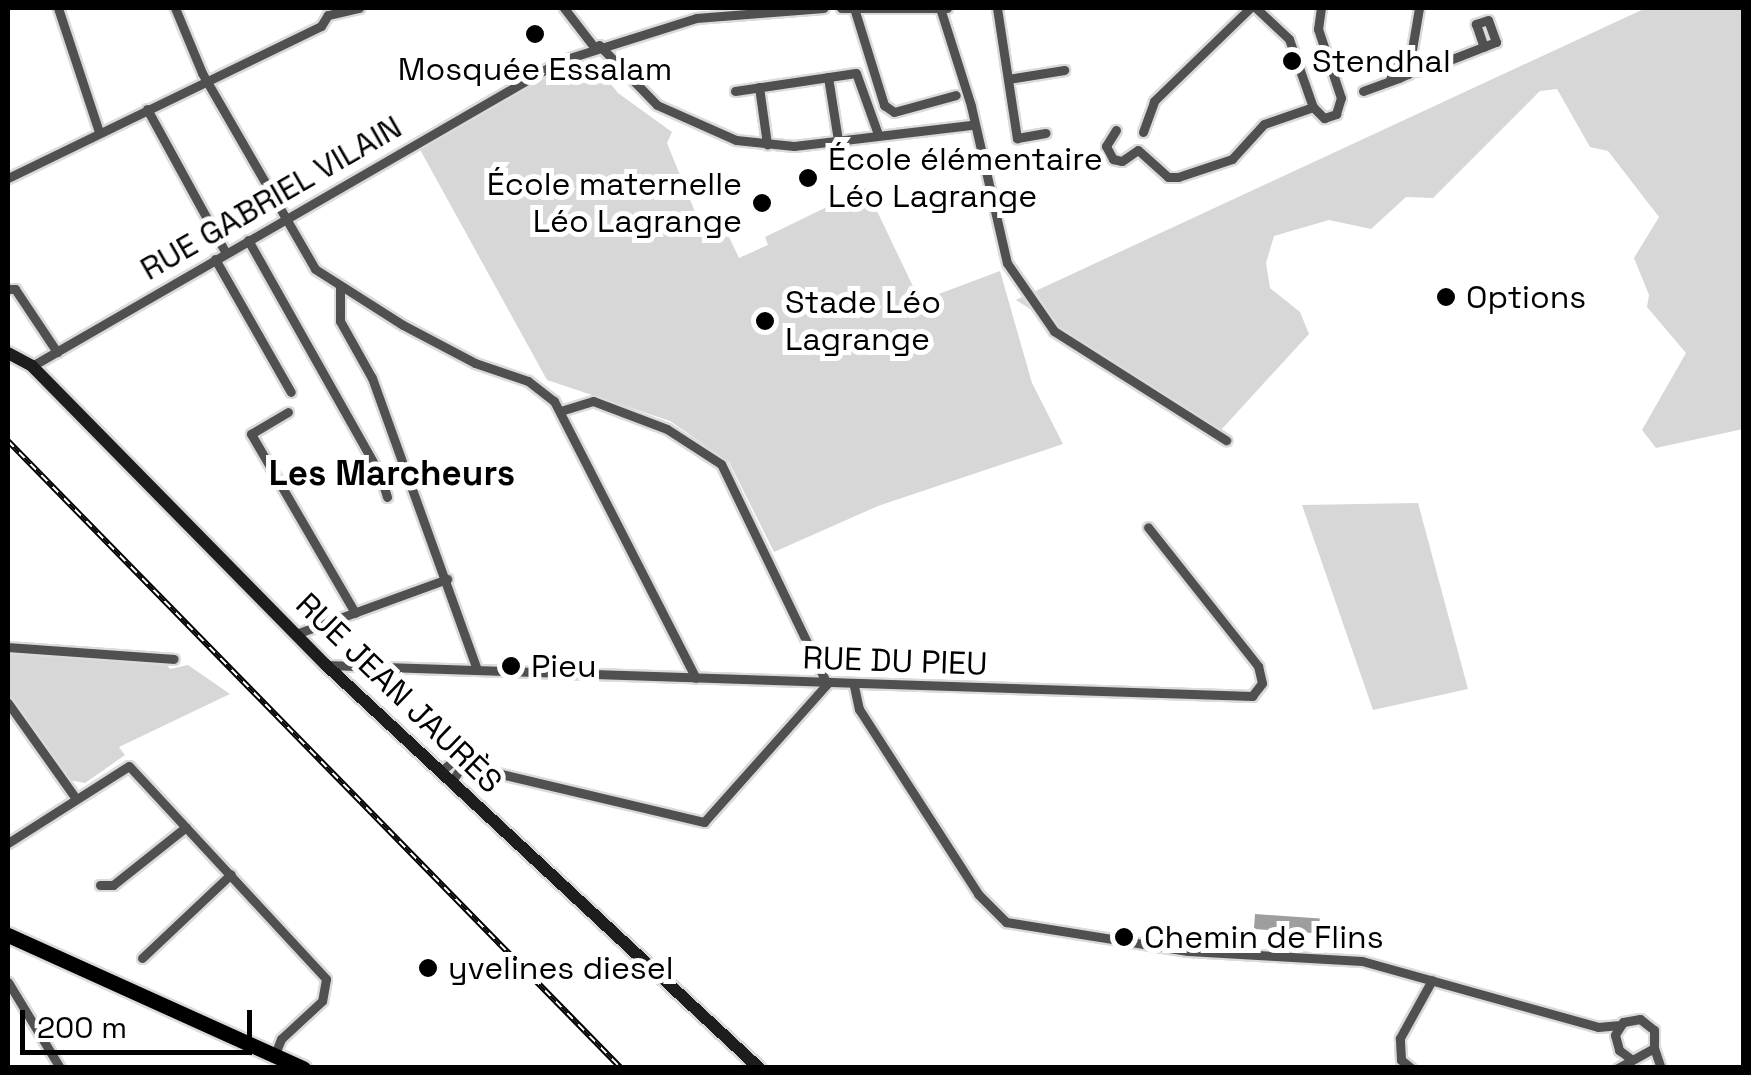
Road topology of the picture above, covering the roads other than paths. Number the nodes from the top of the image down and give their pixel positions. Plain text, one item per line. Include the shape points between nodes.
1 (58, 8) edge
2 (175, 8) edge
3 (359, 8) edge
4 (564, 8) edge
5 (824, 8) edge
6 (841, 8) edge
7 (854, 8) edge
8 (943, 8) edge
9 (997, 8) edge
10 (1253, 8) edge
11 (1321, 8) edge
12 (1419, 8) edge
13 (327, 11) edge
14 (596, 46) junction
15 (1484, 46) dead end
16 (1409, 66) junction
17 (1064, 70) dead end
18 (828, 77) junction
19 (1008, 78) junction
20 (207, 80) junction
21 (759, 87) junction
22 (735, 91) dead end
23 (1362, 91) dead end
24 (956, 95) dead end
25 (1313, 107) junction
26 (147, 108) junction
27 (970, 126) junction
28 (1116, 130) dead end
29 (99, 132) junction
30 (1143, 132) dead end
31 (1046, 133) dead end
32 (878, 134) junction
33 (838, 140) junction
34 (767, 144) junction
35 (8, 178) edge
36 (284, 220) junction
37 (248, 240) junction
38 (226, 252) junction
39 (216, 259) junction
40 (340, 288) junction
41 (8, 289) edge
42 (57, 352) junction
43 (8, 353) edge
44 (32, 366) junction
45 (291, 392) dead end
46 (561, 411) junction
47 (288, 412) dead end
48 (1226, 440) dead end
49 (387, 497) dead end
50 (1148, 526) dead end
51 (447, 580) junction
52 (355, 613) junction
53 (296, 634) junction
54 (8, 646) edge
55 (174, 660) dead end
56 (326, 665) junction
57 (476, 668) junction
58 (696, 678) junction
59 (827, 684) junction
60 (854, 686) junction
61 (8, 702) edge
62 (464, 766) junction
63 (440, 772) junction
64 (451, 782) junction
65 (74, 796) junction
66 (186, 827) junction
67 (8, 843) edge
68 (231, 874) junction
69 (100, 885) dead end
70 (8, 935) edge
71 (142, 958) dead end
72 (1432, 980) junction
73 (8, 982) edge
74 (1620, 1025) junction
75 (1598, 1027) junction
76 (1617, 1046) junction
77 (1654, 1048) junction
78 (275, 1054) junction
79 (1637, 1058) junction
80 (60, 1068) edge
81 (303, 1068) edge
82 (759, 1068) edge
83 (1411, 1068) edge
84 (1616, 1068) edge
85 (1660, 1068) edge

1 - 29 street
2 - 20 street
3 - 13 street
4 - 14 street
5 - 14 street, RUE GABRIEL VILAIN via 696,18
6 - 7 street
7 - 8 street
7 - 24 street via 884,105 894,112
8 - 27 street via 971,106
9 - 19 street
10 - 25 street via 1288,39
10 - 30 street via 1154,101
11 - 25 street via 1318,29 1342,98 1331,117
12 - 16 street
13 - 20 street via 321,26
14 - 34 street via 636,89 677,117
14 - 36 street, RUE GABRIEL VILAIN via 490,97
15 - 16 street via 1416,71
16 - 23 street
17 - 19 street
18 - 21 street
18 - 32 street via 859,75
18 - 33 street
19 - 31 street via 1017,138
20 - 26 street
20 - 36 street
21 - 22 street
21 - 34 street
25 - 28 street via 1264,124 1232,159 1178,177 1168,177 1138,150 1113,159 1106,146
26 - 29 street
26 - 38 street
27 - 32 street
27 - 48 street via 1007,263 1054,331
29 - 35 street
32 - 33 street
33 - 34 street
36 - 37 street, RUE GABRIEL VILAIN
36 - 40 street via 315,268
37 - 38 street, RUE GABRIEL VILAIN
37 - 49 street
38 - 39 street, RUE GABRIEL VILAIN
39 - 42 street, RUE GABRIEL VILAIN
39 - 45 street
40 - 46 street via 475,363 528,381
40 - 51 street via 340,321 372,378
41 - 42 street via 15,289
42 - 44 street, RUE GABRIEL VILAIN
43 - 44 main road, RUE JEAN JAURÈS
44 - 53 main road, RUE JEAN JAURÈS
46 - 58 street
46 - 59 street via 593,402 667,429 720,464
47 - 52 street via 252,434
50 - 60 street, RUE DU PIEU via 1258,666 1262,683 1252,696
51 - 52 street
51 - 57 street
52 - 53 street
53 - 56 main road, RUE JEAN JAURÈS
54 - 55 street
56 - 57 street, RUE DU PIEU
56 - 63 main road, RUE JEAN JAURÈS
57 - 58 street, RUE DU PIEU
58 - 59 street, RUE DU PIEU
59 - 60 street, RUE DU PIEU
59 - 62 street via 704,822
60 - 72 street via 867,722 978,894 1006,922 1188,951 1350,960
61 - 65 street
62 - 63 street via 452,762
62 - 64 street
63 - 64 main road, RUE JEAN JAURÈS
64 - 82 main road, RUE JEAN JAURÈS
65 - 66 street via 129,766
65 - 67 street
66 - 68 street
66 - 69 street via 112,884
68 - 71 street
68 - 78 street via 326,979 322,1001 281,1039
70 - 78 main road
72 - 75 street
72 - 83 street via 1400,1038 1401,1060
73 - 80 street
74 - 75 street
74 - 76 street
74 - 77 street via 1646,1021 1656,1036
75 - 76 street
76 - 79 street
76 - 84 street
77 - 79 street
77 - 85 street
78 - 81 main road
79 - 84 street
79 - 85 street

